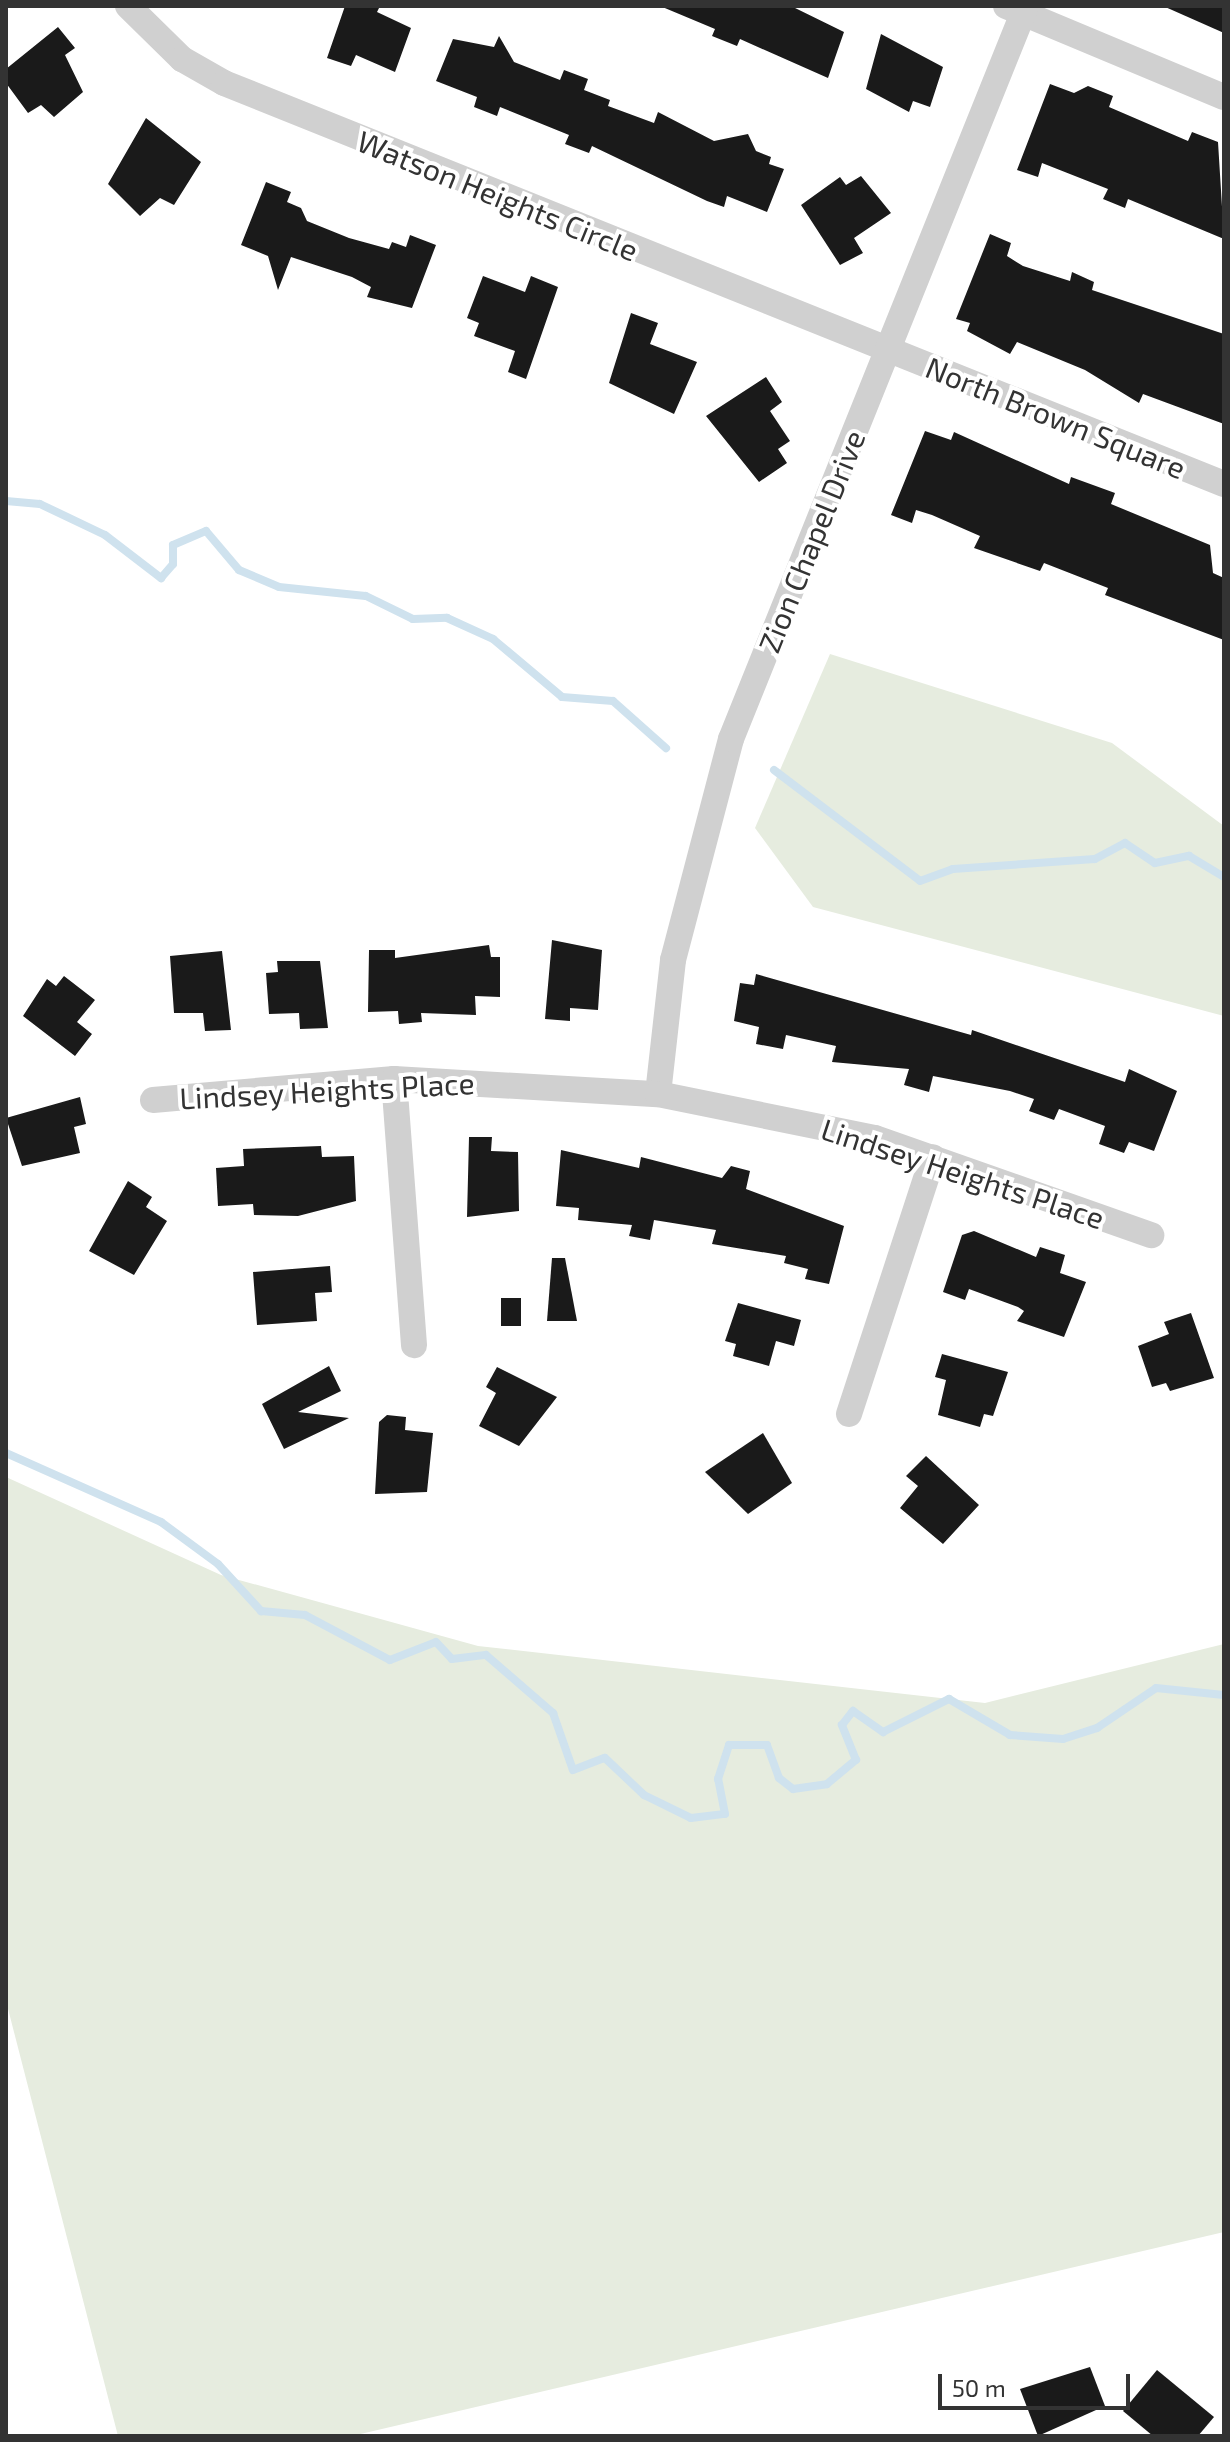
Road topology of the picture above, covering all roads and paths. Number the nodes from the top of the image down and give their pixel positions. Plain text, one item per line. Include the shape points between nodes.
1 (128, 6) edge
2 (1018, 8) edge
3 (1224, 97) edge
4 (887, 351) junction
5 (1224, 484) edge
6 (394, 1079) junction
7 (658, 1094) junction
8 (153, 1100) dead end
9 (933, 1157) junction
10 (1151, 1235) dead end
11 (414, 1345) dead end
12 (849, 1414) dead end

1 - 4 street, Watson Heights Circle via 182,59 224,83
2 - 3 street
2 - 4 street, Zion Chapel Drive
4 - 5 street, North Brown Square
4 - 7 street, Zion Chapel Drive via 705,818 673,960
6 - 7 street, Lindsey Heights Place
6 - 8 street, Lindsey Heights Place
6 - 11 street
7 - 9 street, Lindsey Heights Place via 875,1138
9 - 10 street, Lindsey Heights Place
9 - 12 street

